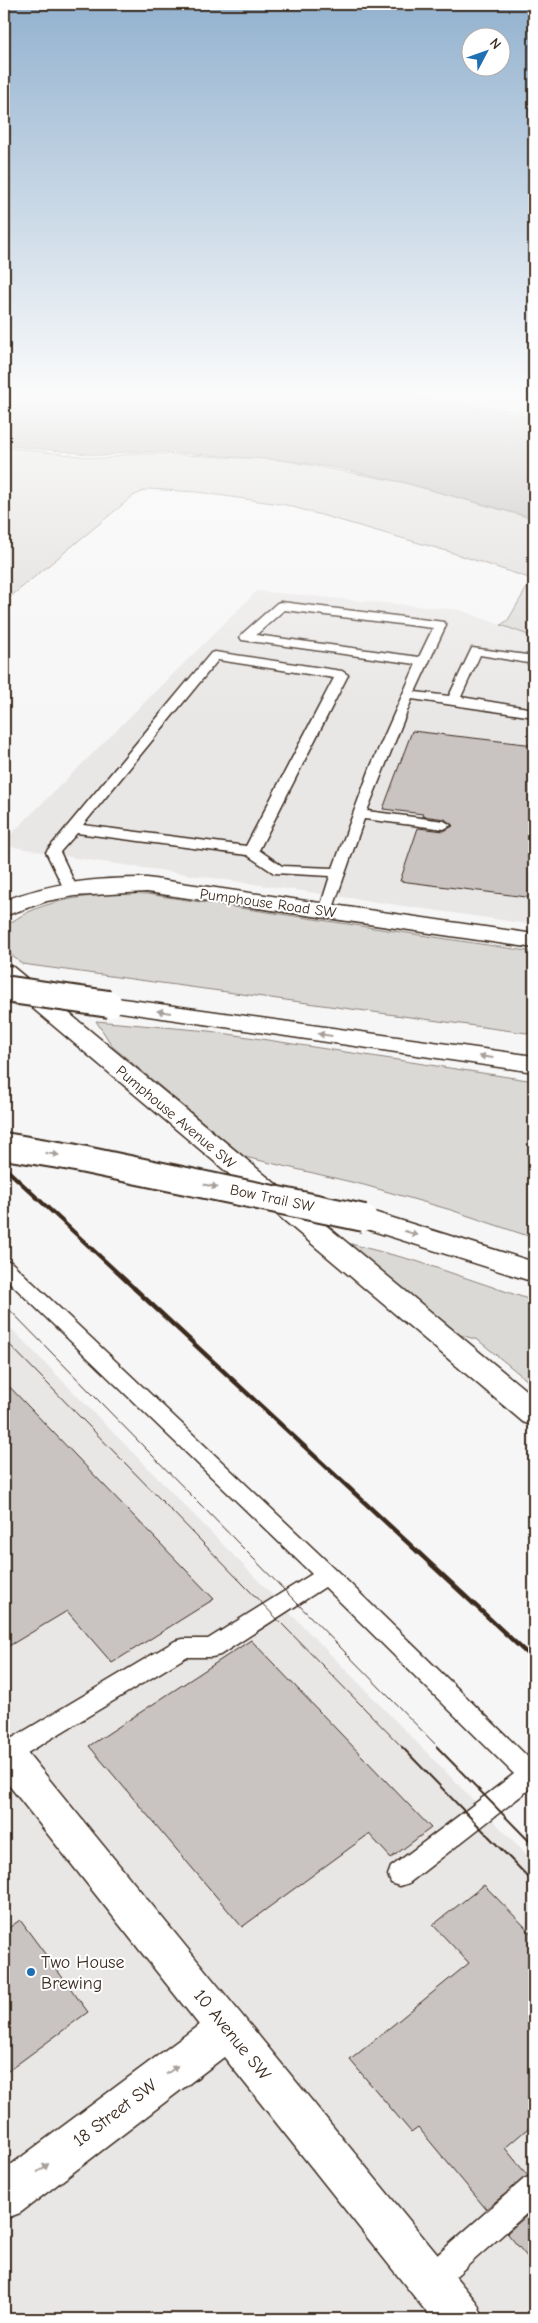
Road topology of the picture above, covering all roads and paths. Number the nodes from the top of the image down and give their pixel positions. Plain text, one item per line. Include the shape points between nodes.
1 (534, 660) edge
2 (423, 661) junction
3 (406, 695) junction
4 (453, 700) junction
5 (534, 713) edge
6 (358, 814) junction
7 (444, 825) dead end
8 (74, 828) junction
9 (250, 852) junction
10 (339, 874) junction
11 (70, 888) junction
12 (4, 909) edge
13 (326, 911) junction
14 (534, 941) edge
15 (4, 972) edge
16 (4, 990) edge
17 (534, 1064) edge
18 (4, 1146) edge
19 (6, 1271) edge
20 (534, 1272) edge
21 (534, 1414) edge
22 (327, 1575) junction
23 (5, 1753) edge
24 (533, 1776) edge
25 (400, 1875) dead end
26 (227, 2029) junction
27 (534, 2189) edge
28 (4, 2197) edge
29 (429, 2280) junction
30 (461, 2319) edge

1 - 4 lane via 476,651
2 - 2 lane via 440,625 281,606 246,637
2 - 3 lane
3 - 4 lane
3 - 6 lane
4 - 5 lane
6 - 7 lane
6 - 10 lane
8 - 9 lane
8 - 9 lane via 215,656 342,675
8 - 11 lane via 53,852
9 - 10 lane via 279,870
10 - 13 lane
11 - 12 street, Pumphouse Road SW via 26,899
11 - 13 street, Pumphouse Road SW via 147,885
13 - 14 street, Pumphouse Road SW
15 - 21 street, Pumphouse Avenue SW
17 -> 16 street, bridge
18 -> 20 street, Bow Trail SW, bridge via 364,1218
19 - 22 lane
22 - 23 lane via 212,1648 183,1648
22 - 24 lane
23 - 26 street, 10 Avenue SW
24 - 25 lane
28 -> 26 street, 18 Street SW
26 - 29 street, 10 Avenue SW
27 - 29 lane
29 - 30 street, 10 Avenue SW

